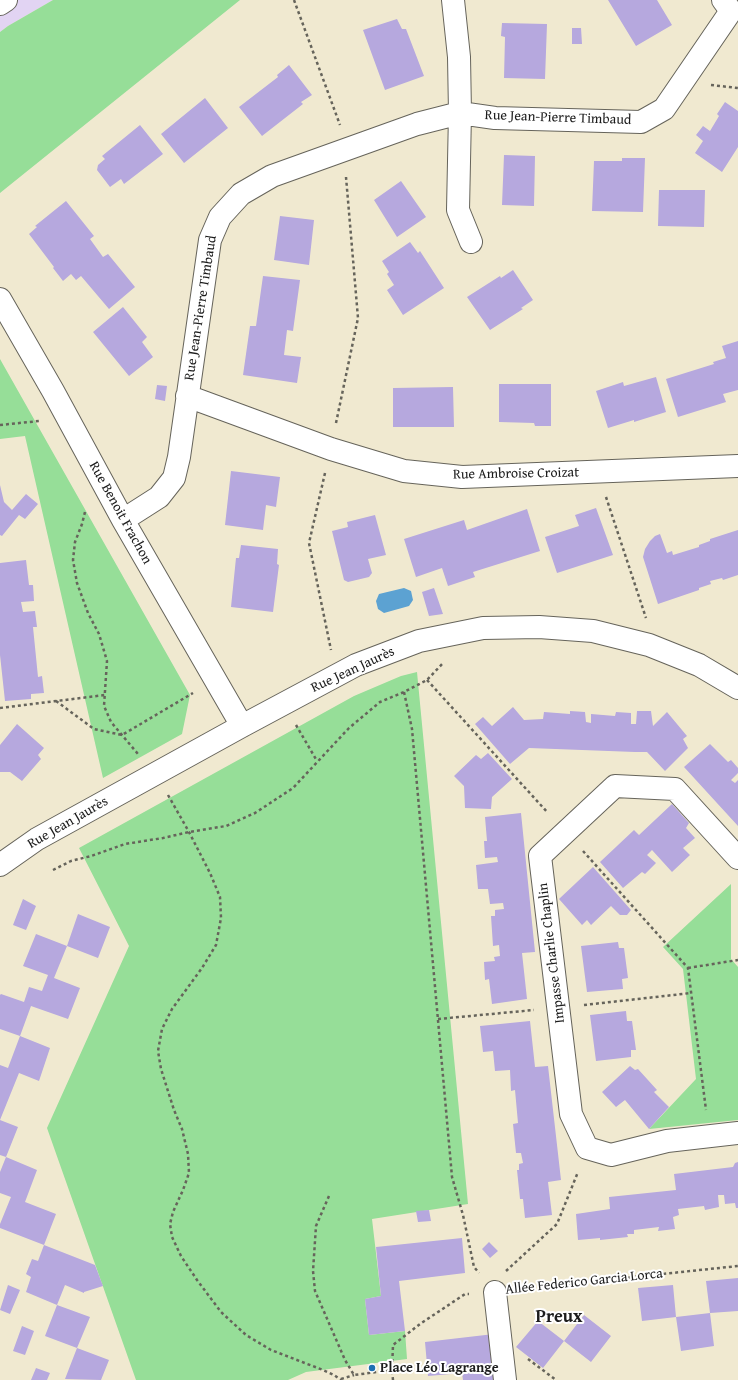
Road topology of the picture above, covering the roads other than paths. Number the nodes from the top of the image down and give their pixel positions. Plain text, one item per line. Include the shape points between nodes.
1 (6, 0) edge
2 (453, 0) edge
3 (723, 0) edge
4 (0, 4) edge
5 (460, 113) junction
6 (471, 242) dead end
7 (0, 299) edge
8 (187, 396) junction
9 (738, 466) edge
10 (123, 520) junction
11 (738, 688) edge
12 (242, 726) junction
13 (738, 858) edge
14 (0, 866) edge
15 (738, 1133) edge
16 (495, 1292) road end
17 (505, 1380) edge

1 - 4 street
2 - 5 street via 459,57
3 - 5 street, Rue Jean-Pierre Timbaud via 730,11 726,17 664,109 641,122 495,118
5 - 6 street via 458,210
5 - 8 street, Rue Jean-Pierre Timbaud via 416,124 272,176 241,194 220,217 210,240
7 - 10 street, Rue Benoit Frachon
8 - 9 street, Rue Ambroise Croizat via 330,449 404,471 462,477
8 - 10 street, Rue Jean-Pierre Timbaud via 174,478 159,497
10 - 12 street, Rue Benoit Frachon
11 - 12 street, Rue Jean Jaurès via 699,665 649,645 593,631 539,627 484,628 419,641 356,665
12 - 14 street, Rue Jean Jaurès via 37,839
13 - 15 street, Impasse Charlie Chaplin via 675,789 615,786 540,856 571,1114 587,1148 611,1155 667,1141
16 - 17 street, Allée Federico Garcia Lorca

